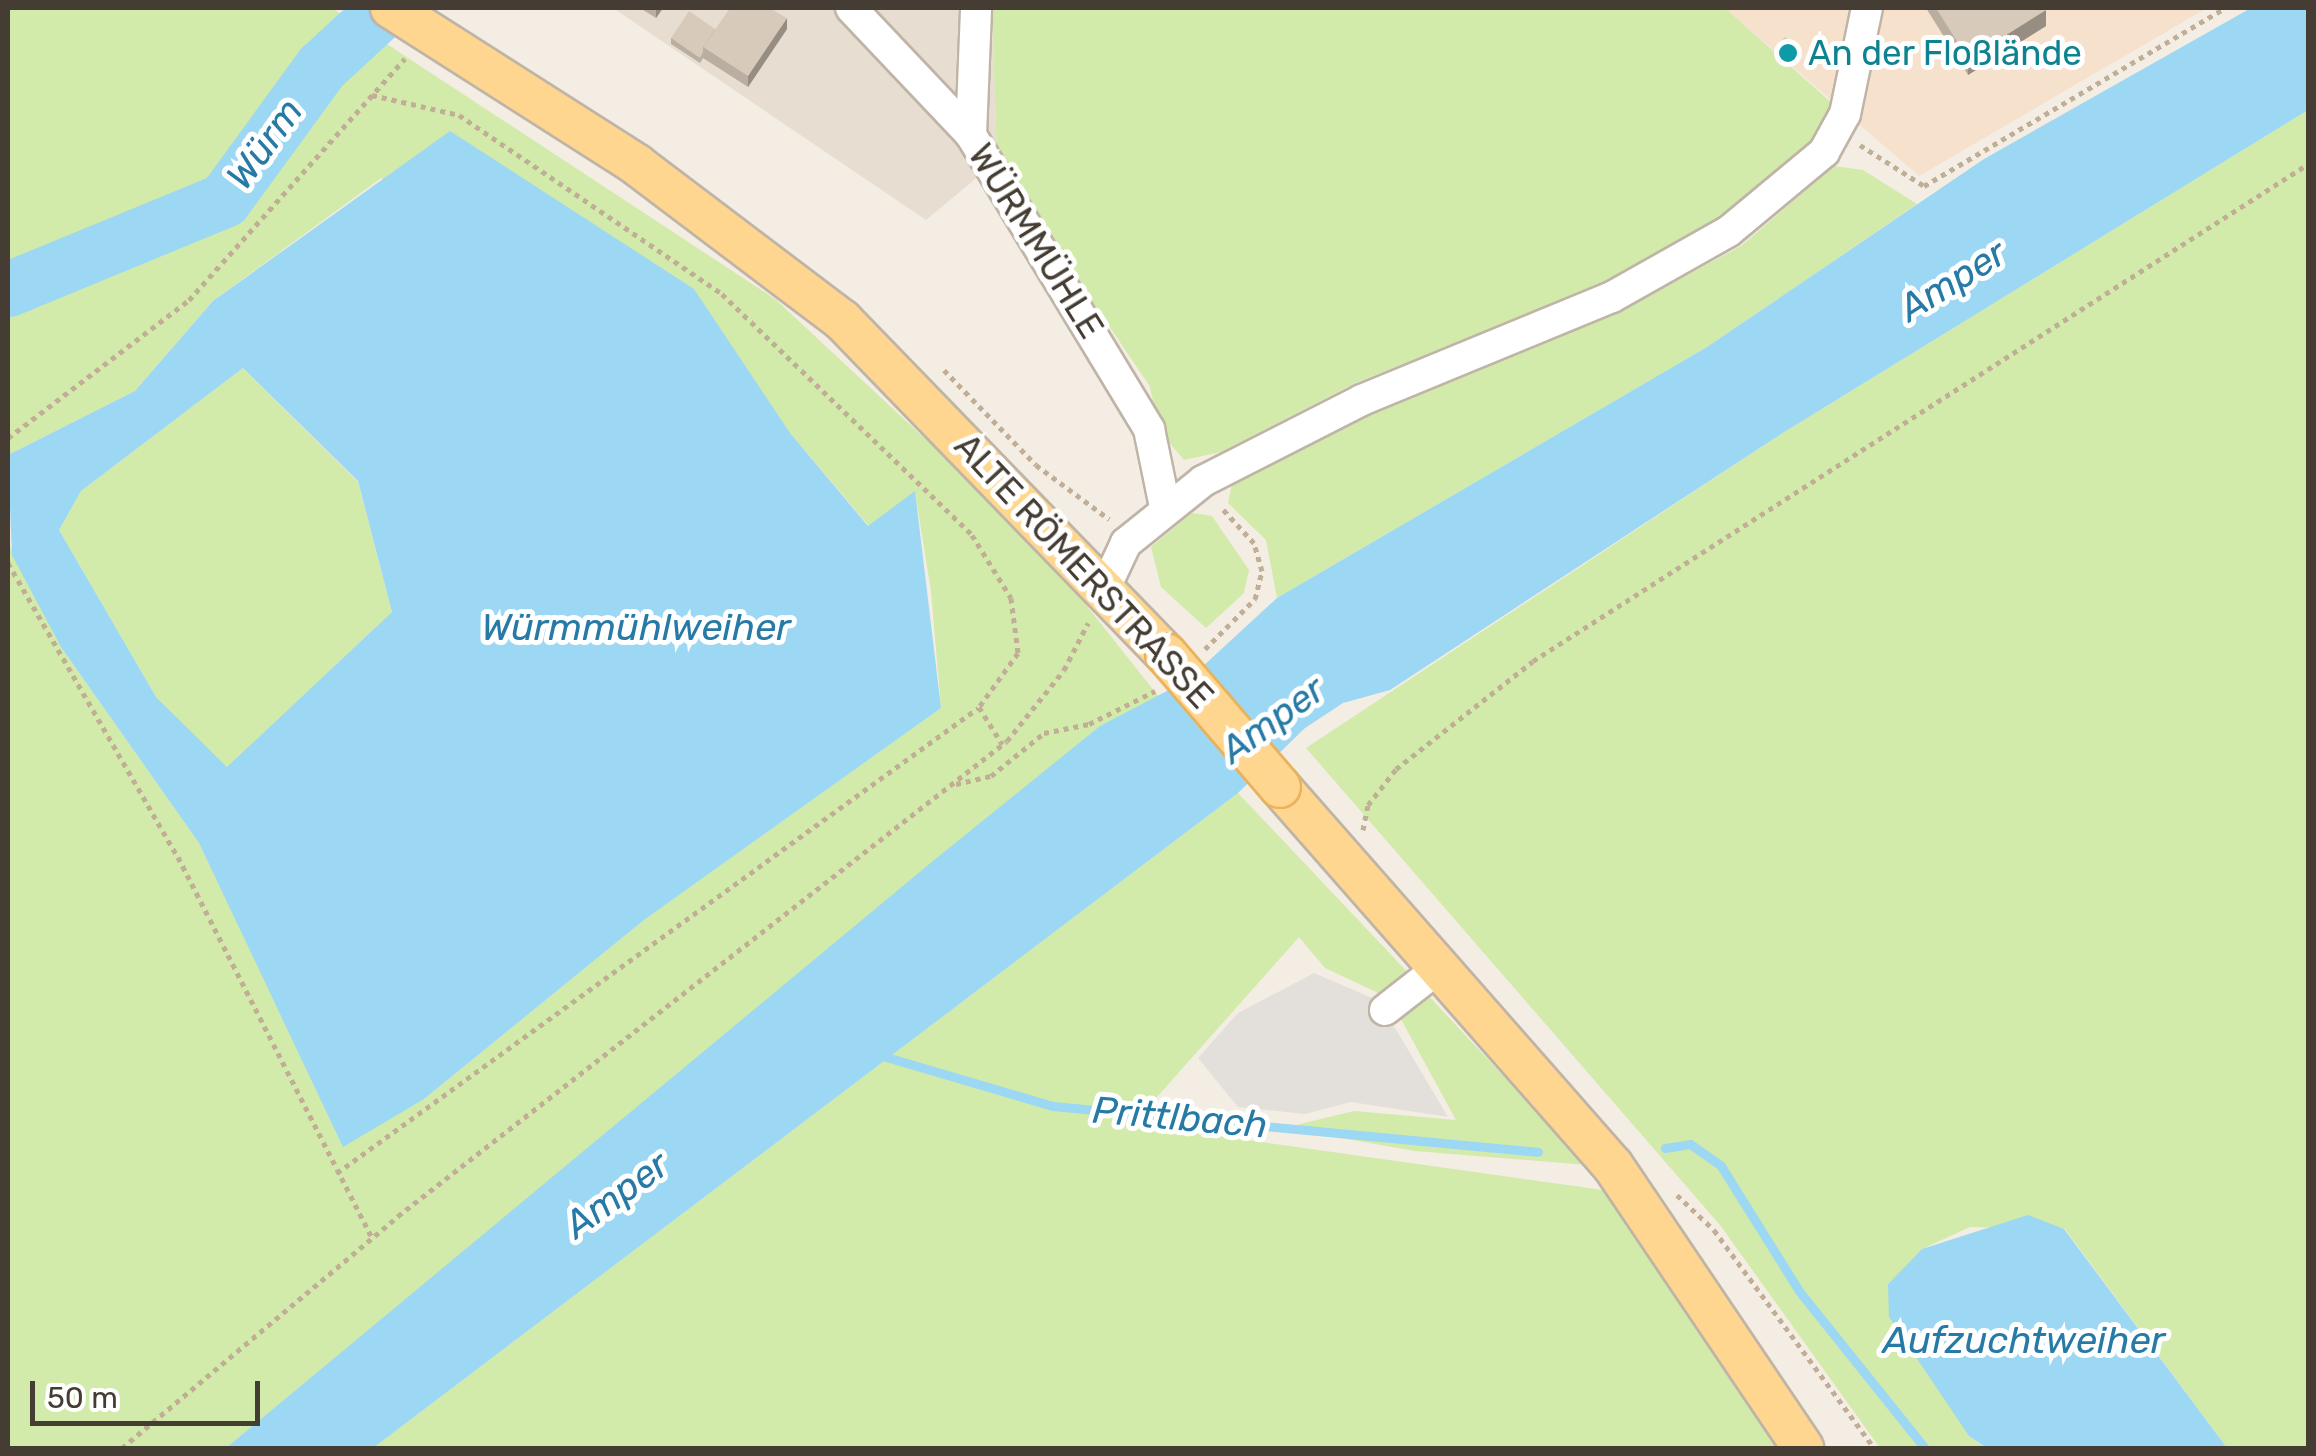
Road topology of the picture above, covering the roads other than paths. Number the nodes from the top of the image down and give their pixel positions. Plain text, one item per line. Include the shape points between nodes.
1 (391, 8) edge
2 (850, 8) edge
3 (976, 8) edge
4 (1867, 8) edge
5 (971, 135) junction
6 (1164, 508) junction
7 (1104, 590) junction
8 (1440, 966) junction
9 (1385, 1010) dead end
10 (1804, 1448) edge

1 - 7 main road, ALTE RÖMERSTRASSE via 637,166 842,320
2 - 5 street, WÜRMMÜHLE
3 - 5 street
4 - 6 street via 1838,128 1824,152 1730,231 1629,288 1362,400 1202,481
5 - 6 street, WÜRMMÜHLE via 1149,429
6 - 7 street via 1126,543
7 - 8 main road, ALTE RÖMERSTRASSE, bridge
8 - 9 street
8 - 10 main road, ALTE RÖMERSTRASSE via 1613,1166

